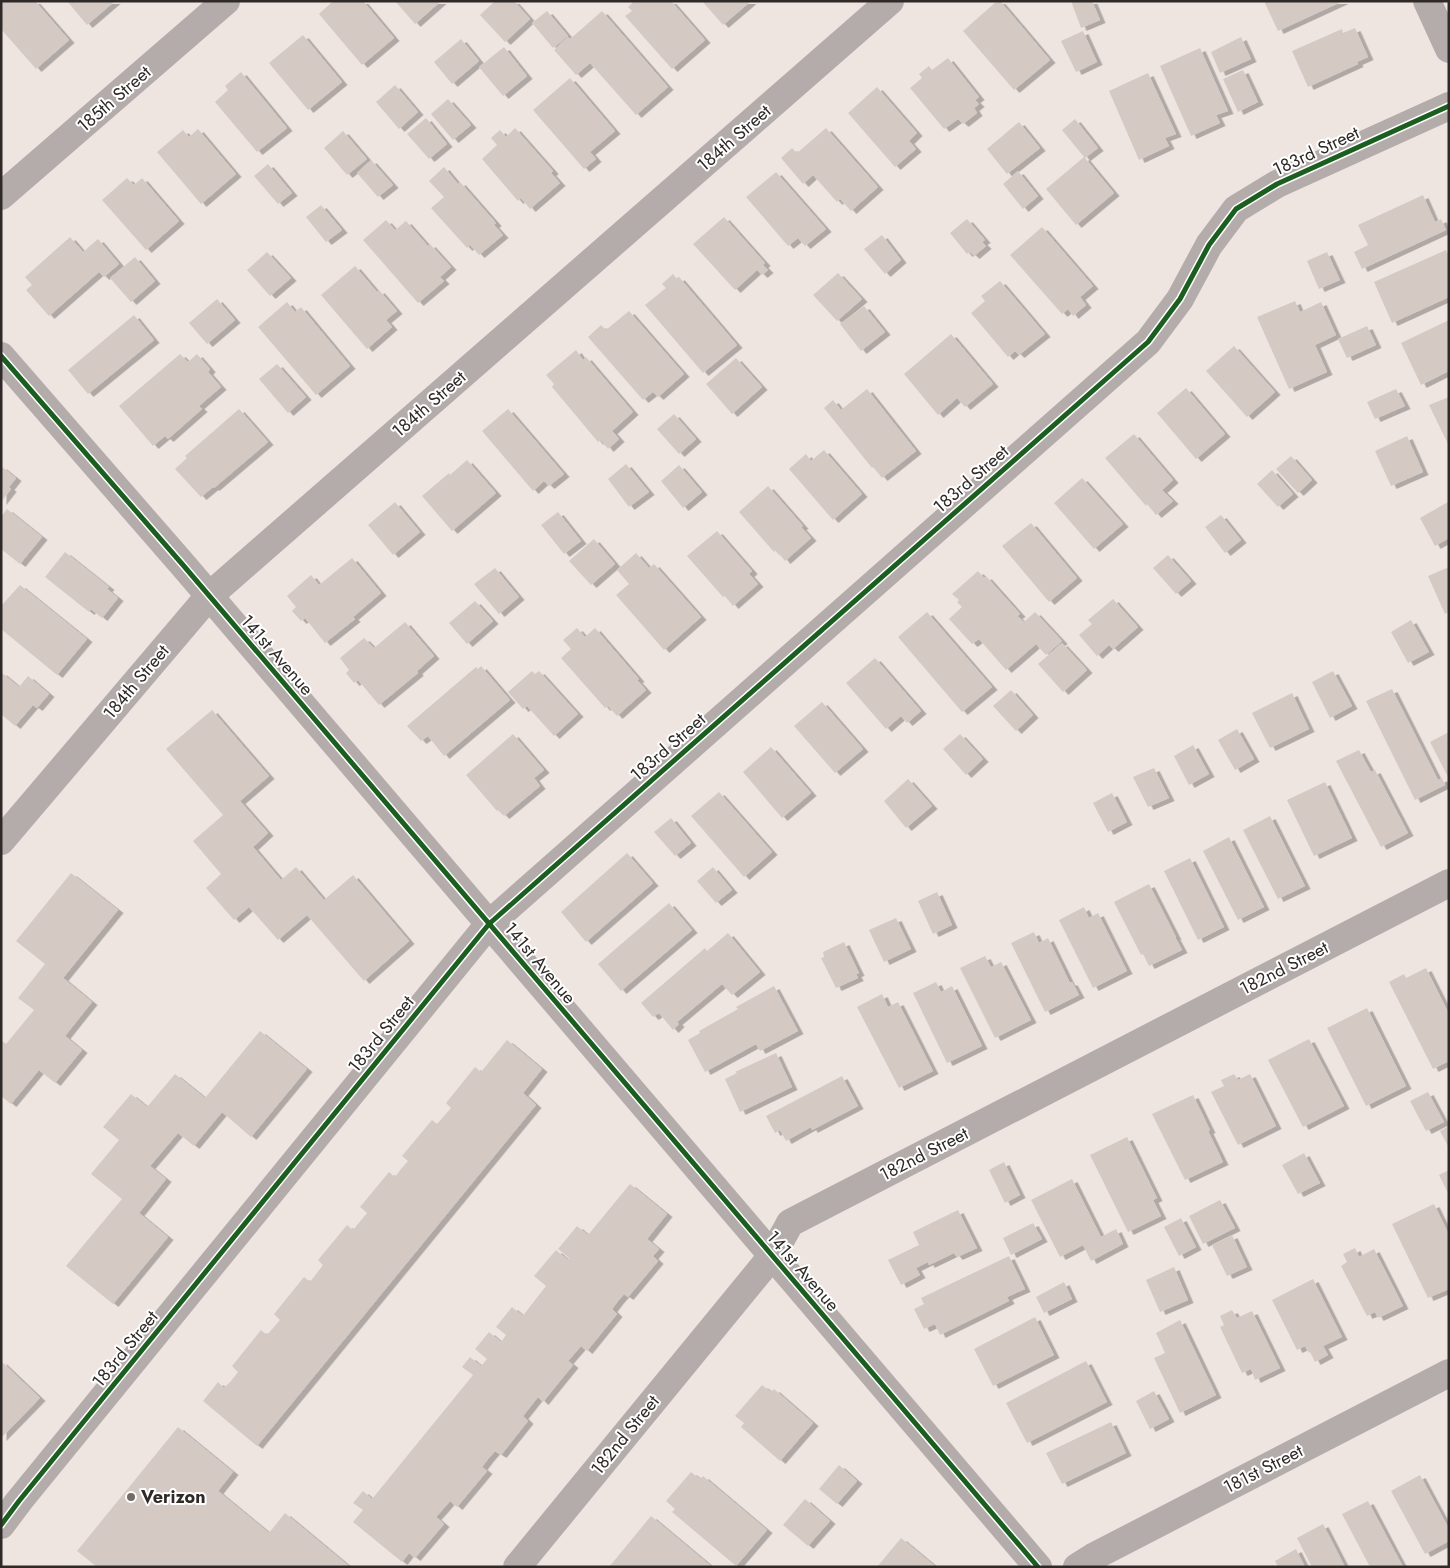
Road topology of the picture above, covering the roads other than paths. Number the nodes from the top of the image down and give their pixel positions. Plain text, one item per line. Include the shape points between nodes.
1 (226, 1) edge
2 (890, 1) edge
3 (1427, 1) edge
4 (1449, 49) edge
5 (1449, 106) edge
6 (1, 196) edge
7 (1, 356) edge
8 (209, 596) junction
9 (1, 841) edge
10 (1449, 883) edge
11 (489, 924) junction
12 (772, 1256) junction
13 (1449, 1373) edge
14 (1, 1525) edge
15 (517, 1567) edge
16 (1038, 1567) edge
17 (1077, 1567) edge

1 - 6 street, 185th Street
2 - 8 street, 184th Street
3 - 4 street
5 - 11 street, 183rd Street via 1277,184 1236,209 1209,245 1180,299 1148,342
7 - 8 street, 141st Avenue
8 - 9 street, 184th Street
8 - 11 street, 141st Avenue
10 - 12 street, 182nd Street via 790,1223
11 - 12 street, 141st Avenue
11 - 14 street, 183rd Street
12 - 15 street, 182nd Street
12 - 16 street, 141st Avenue
13 - 17 street, 181st Street

